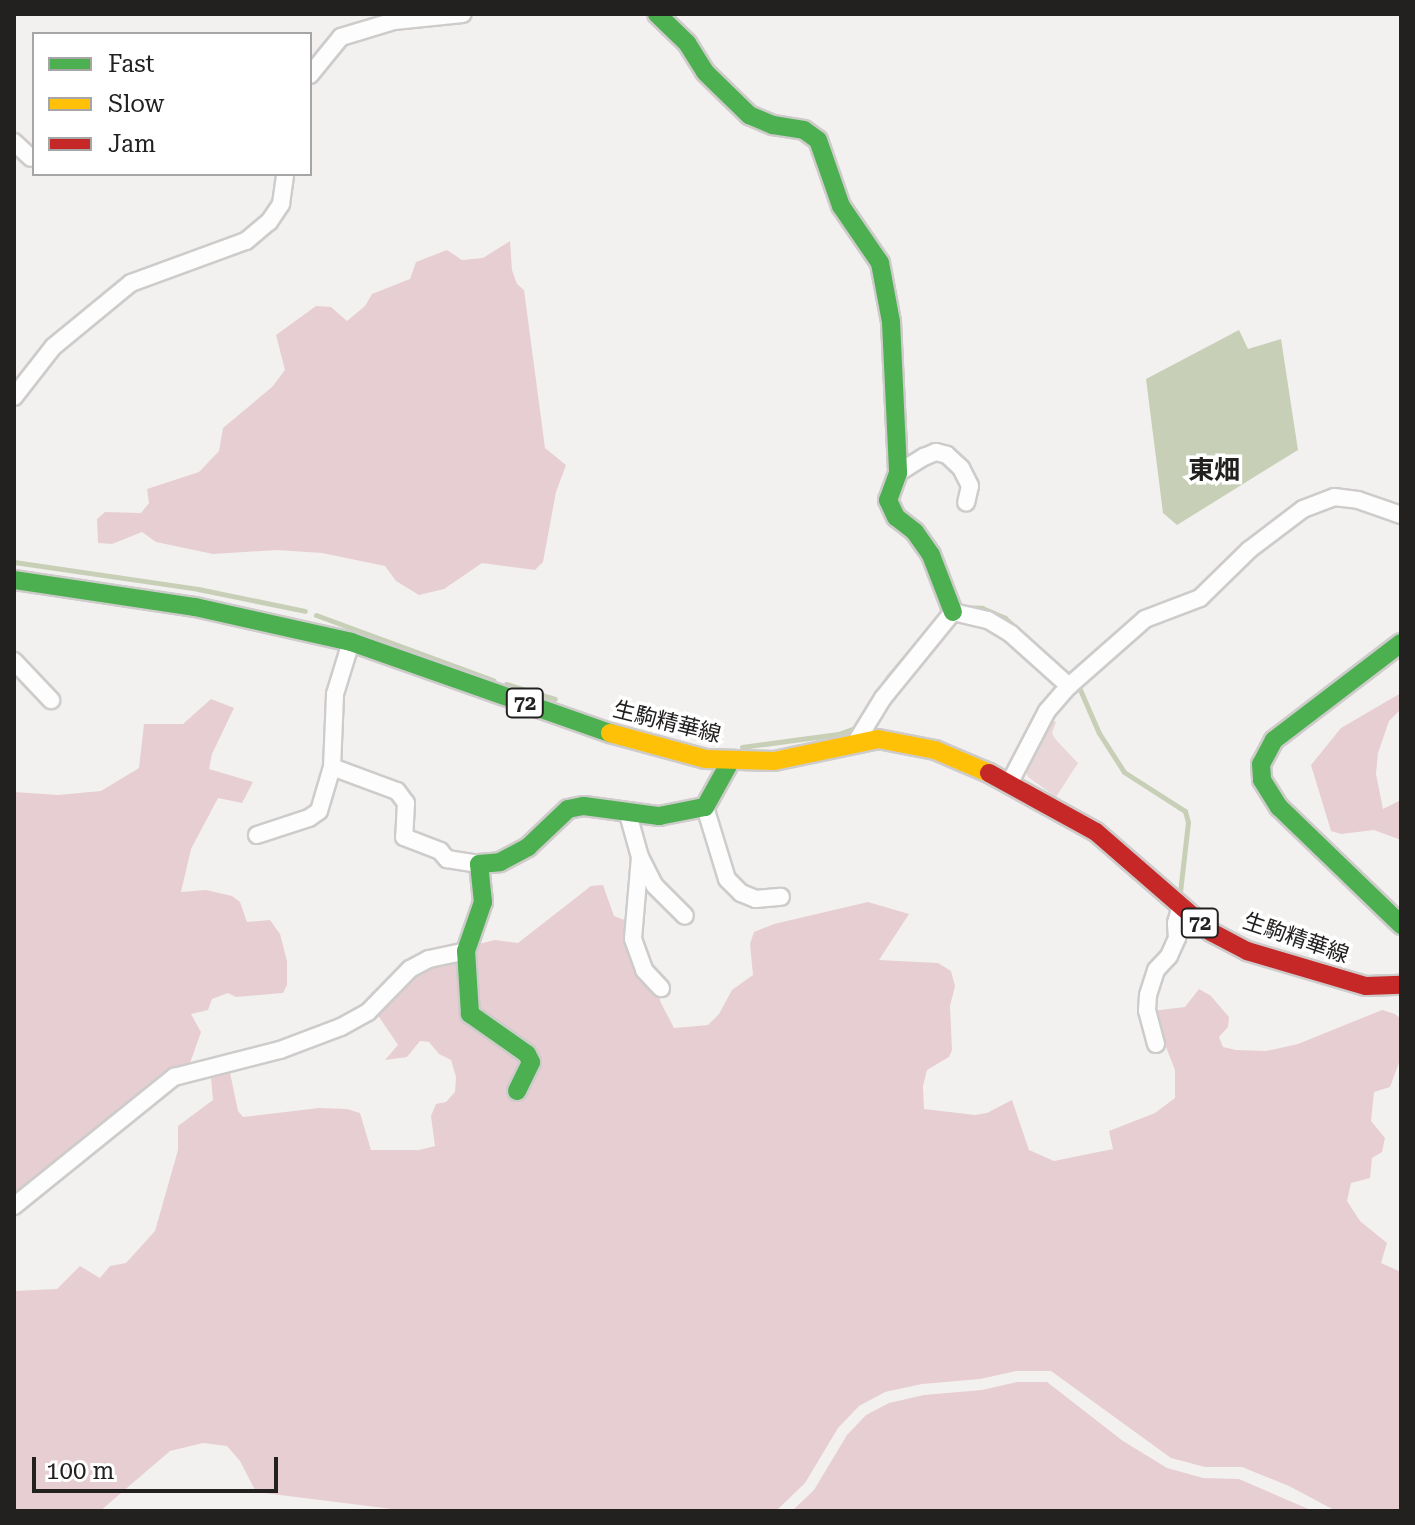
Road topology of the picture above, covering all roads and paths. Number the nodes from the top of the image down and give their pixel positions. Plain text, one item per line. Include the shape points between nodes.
1 (463, 14) edge
2 (657, 14) edge
3 (312, 73) edge
4 (14, 142) edge
5 (31, 158) dead end
6 (285, 176) edge
7 (14, 397) edge
8 (898, 473) junction
9 (966, 503) dead end
10 (1401, 515) edge
11 (14, 580) edge
12 (953, 612) junction
13 (351, 642) junction
14 (1401, 643) edge
15 (14, 661) edge
16 (1069, 686) junction
17 (51, 700) dead end
18 (856, 742) junction
19 (730, 762) junction
20 (332, 767) junction
21 (1010, 782) junction
22 (705, 807) junction
23 (628, 814) junction
24 (257, 835) dead end
25 (640, 857) junction
26 (479, 864) junction
27 (781, 897) dead end
28 (1181, 905) junction
29 (685, 916) dead end
30 (1401, 925) edge
31 (466, 951) junction
32 (661, 988) dead end
33 (1400, 988) edge
34 (1156, 1044) dead end
35 (517, 1091) dead end
36 (14, 1206) edge

1 - 3 street via 394,21 341,37
2 - 8 main road via 749,115 804,130 818,140 841,206 886,279
4 - 5 street
6 - 7 street via 281,204 246,241 131,283 53,347
8 - 9 street via 936,452 947,455 970,486
8 - 12 main road via 888,500 891,510 931,555
10 - 16 street via 1334,497 1303,509 1249,550 1200,598 1145,619
11 - 13 main road, 生駒精華線 / 72 via 195,607
12 - 16 street via 988,620 1011,634
12 - 18 street via 883,698
13 - 19 main road, 生駒精華線 / 72 via 597,729
13 - 20 street via 335,694
14 - 30 main road via 1274,740 1261,764 1262,780 1279,807
15 - 17 street
16 - 21 street via 1047,711
18 - 19 main road, 生駒精華線 / 72 via 774,761
18 - 21 main road, 生駒精華線 / 72 via 902,741
19 - 22 main road
20 - 24 street via 319,811
20 - 26 street via 397,791 406,803 404,837 447,859
21 - 28 main road, 生駒精華線 / 72 via 1096,832
22 - 23 main road via 659,816
22 - 27 street via 727,879 756,899
23 - 25 street
23 - 26 main road via 584,806 568,809 528,847 500,862
25 - 29 street via 655,886
25 - 32 street via 633,939 644,970
26 - 31 main road via 483,902
28 - 33 main road, 生駒精華線 / 72 via 1211,932 1247,951 1366,986
28 - 34 street via 1177,938 1156,970 1148,995
31 - 35 main road via 470,1014 531,1062
31 - 36 street via 410,969 368,1012 341,1027 280,1050 174,1077

